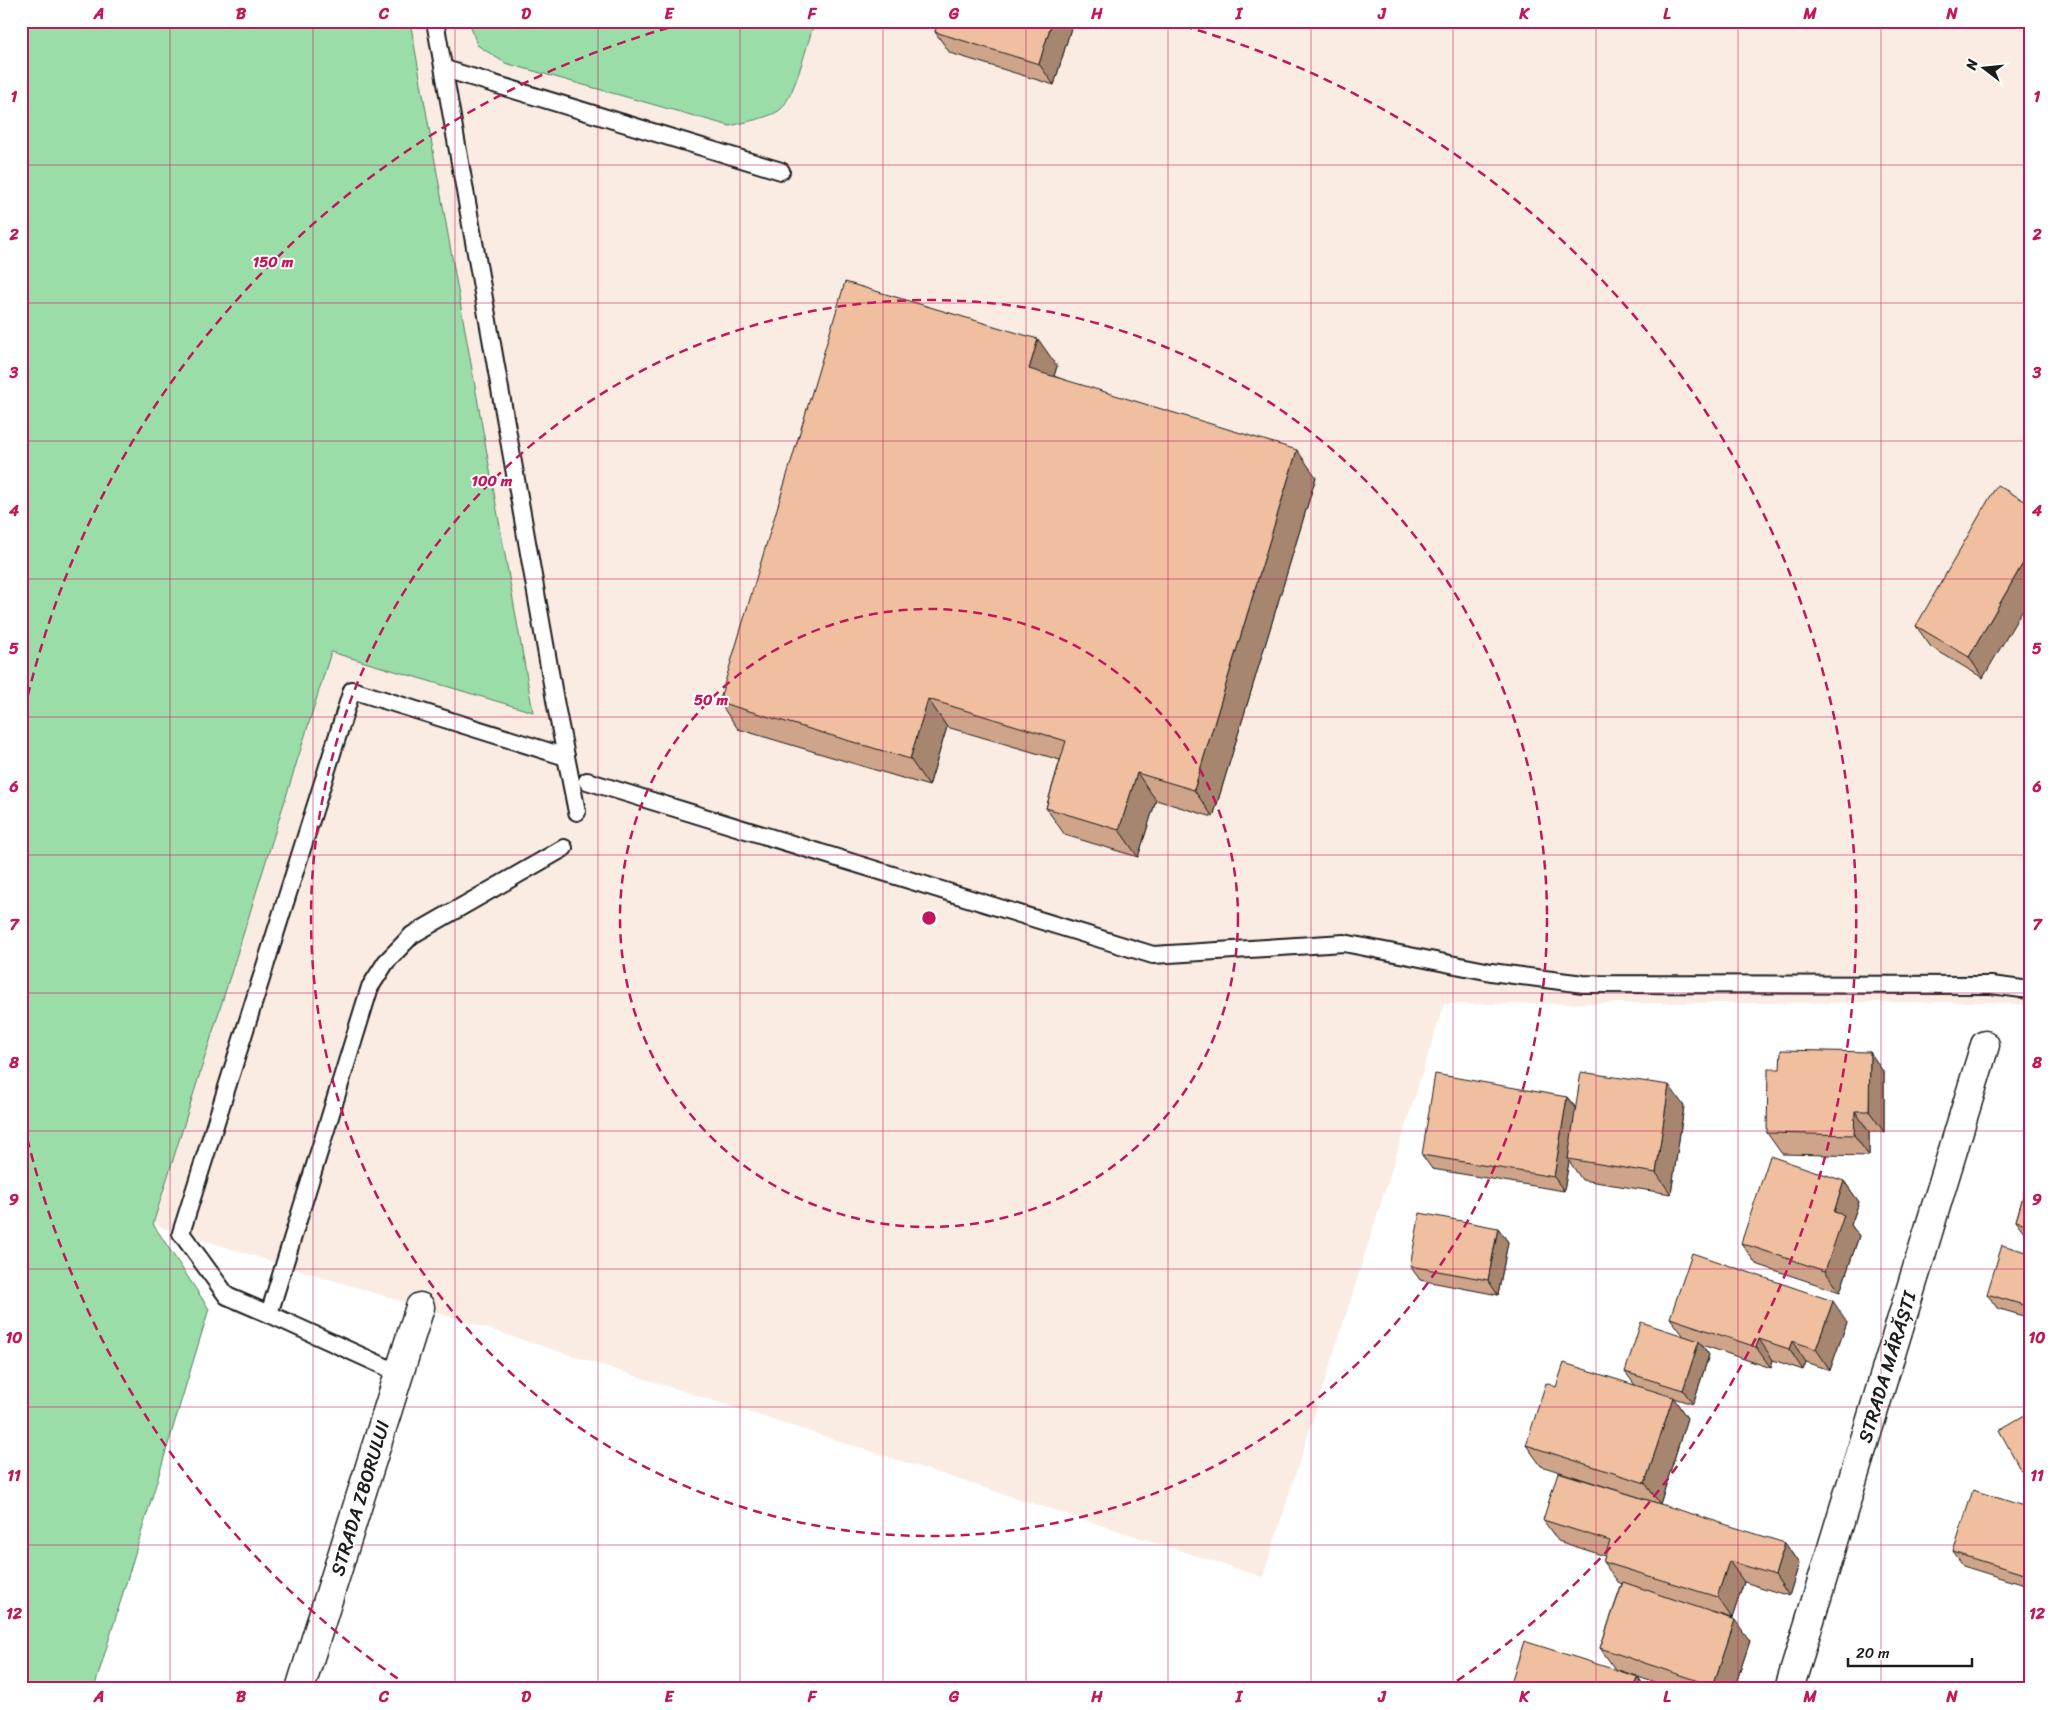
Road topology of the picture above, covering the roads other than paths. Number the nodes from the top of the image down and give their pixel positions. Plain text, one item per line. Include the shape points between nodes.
1 (435, 21) edge
2 (445, 69) junction
3 (781, 171) dead end
4 (566, 757) junction
5 (587, 781) dead end
6 (577, 812) dead end
7 (564, 848) dead end
8 (2030, 990) edge
9 (1985, 1045) dead end
10 (420, 1306) dead end
11 (269, 1314) junction
12 (399, 1373) junction
13 (300, 1689) edge
14 (1789, 1689) edge

1 - 2 lane
2 - 3 lane
2 - 4 lane
4 - 6 lane
4 - 11 lane via 352,690 181,1233 228,1296
5 - 8 lane via 1153,955 1344,943 1490,972 1583,984 1991,985
7 - 11 lane via 412,936 386,962 370,987
9 - 14 street, STRADA MĂRĂȘTI
10 - 12 street, STRADA ZBORULUI
11 - 12 lane
12 - 13 street, STRADA ZBORULUI

